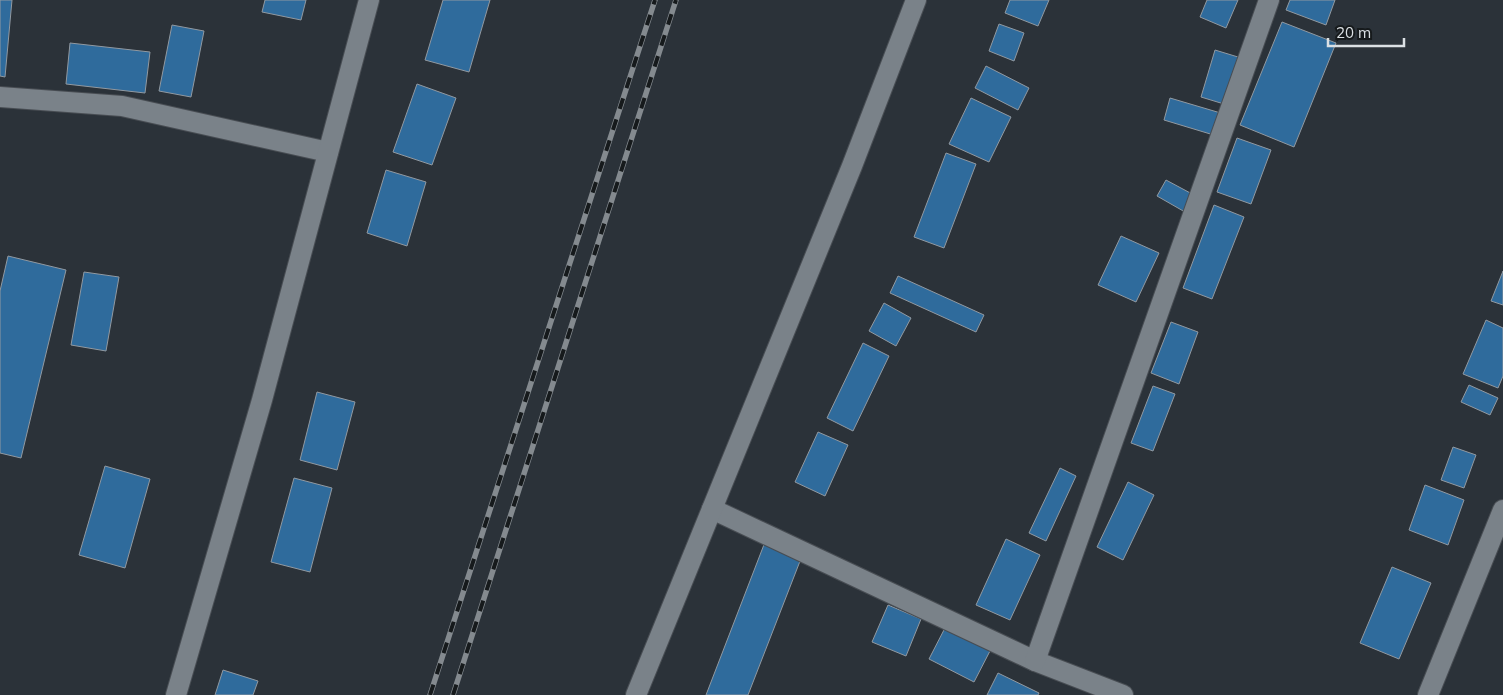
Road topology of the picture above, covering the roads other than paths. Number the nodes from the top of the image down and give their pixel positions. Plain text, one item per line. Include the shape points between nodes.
1 (370, 0) edge
2 (916, 0) edge
3 (1269, 0) edge
4 (0, 97) edge
5 (328, 152) junction
6 (712, 509) junction
7 (1503, 510) edge
8 (1036, 661) junction
9 (176, 695) edge
10 (636, 695) edge
11 (1123, 695) edge
12 (1428, 695) edge

1 - 5 street
2 - 6 street
3 - 8 street
4 - 5 street via 122,106
5 - 9 street via 262,400
6 - 8 street
6 - 10 street
7 - 12 street
8 - 11 street

